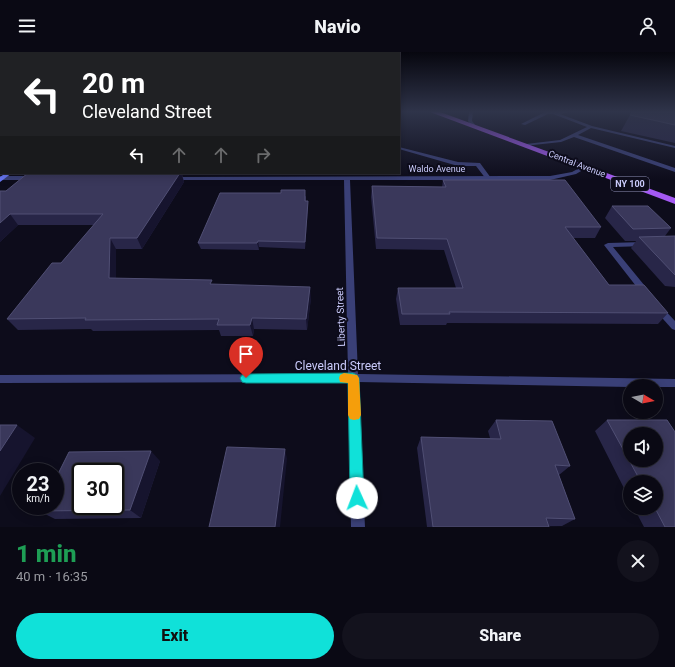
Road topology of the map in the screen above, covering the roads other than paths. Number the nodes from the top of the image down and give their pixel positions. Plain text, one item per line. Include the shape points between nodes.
1 (495, 134) edge
2 (621, 134) edge
3 (574, 135) joint
4 (526, 145) junction
5 (675, 147) edge
6 (401, 148) dead end
7 (585, 168) junction
8 (675, 170) edge
9 (235, 176) edge
10 (39, 178) edge
11 (164, 178) edge
12 (488, 178) junction
13 (1, 179) edge
14 (347, 179) junction
15 (675, 201) edge
16 (651, 244) edge
17 (675, 327) edge
18 (353, 378) junction
19 (0, 379) edge
20 (675, 383) edge
21 (358, 527) edge

1 - 4 main road, Central Avenue / NY 100
2 - 5 street
3 - 4 street via 561,142
3 - 8 street
4 - 7 main road, Central Avenue / NY 100
6 - 12 street via 458,164 478,164
7 - 12 street, Waldo Avenue via 560,177
7 - 15 main road, Central Avenue / NY 100
9 - 11 street, Waldo Avenue
9 - 14 street, Waldo Avenue
10 - 13 street
12 - 14 street, Waldo Avenue
14 - 18 street, Liberty Street
16 - 17 street via 608,245
18 - 19 street, Cleveland Street
18 - 20 street, Cleveland Street
18 - 21 street, Liberty Street

